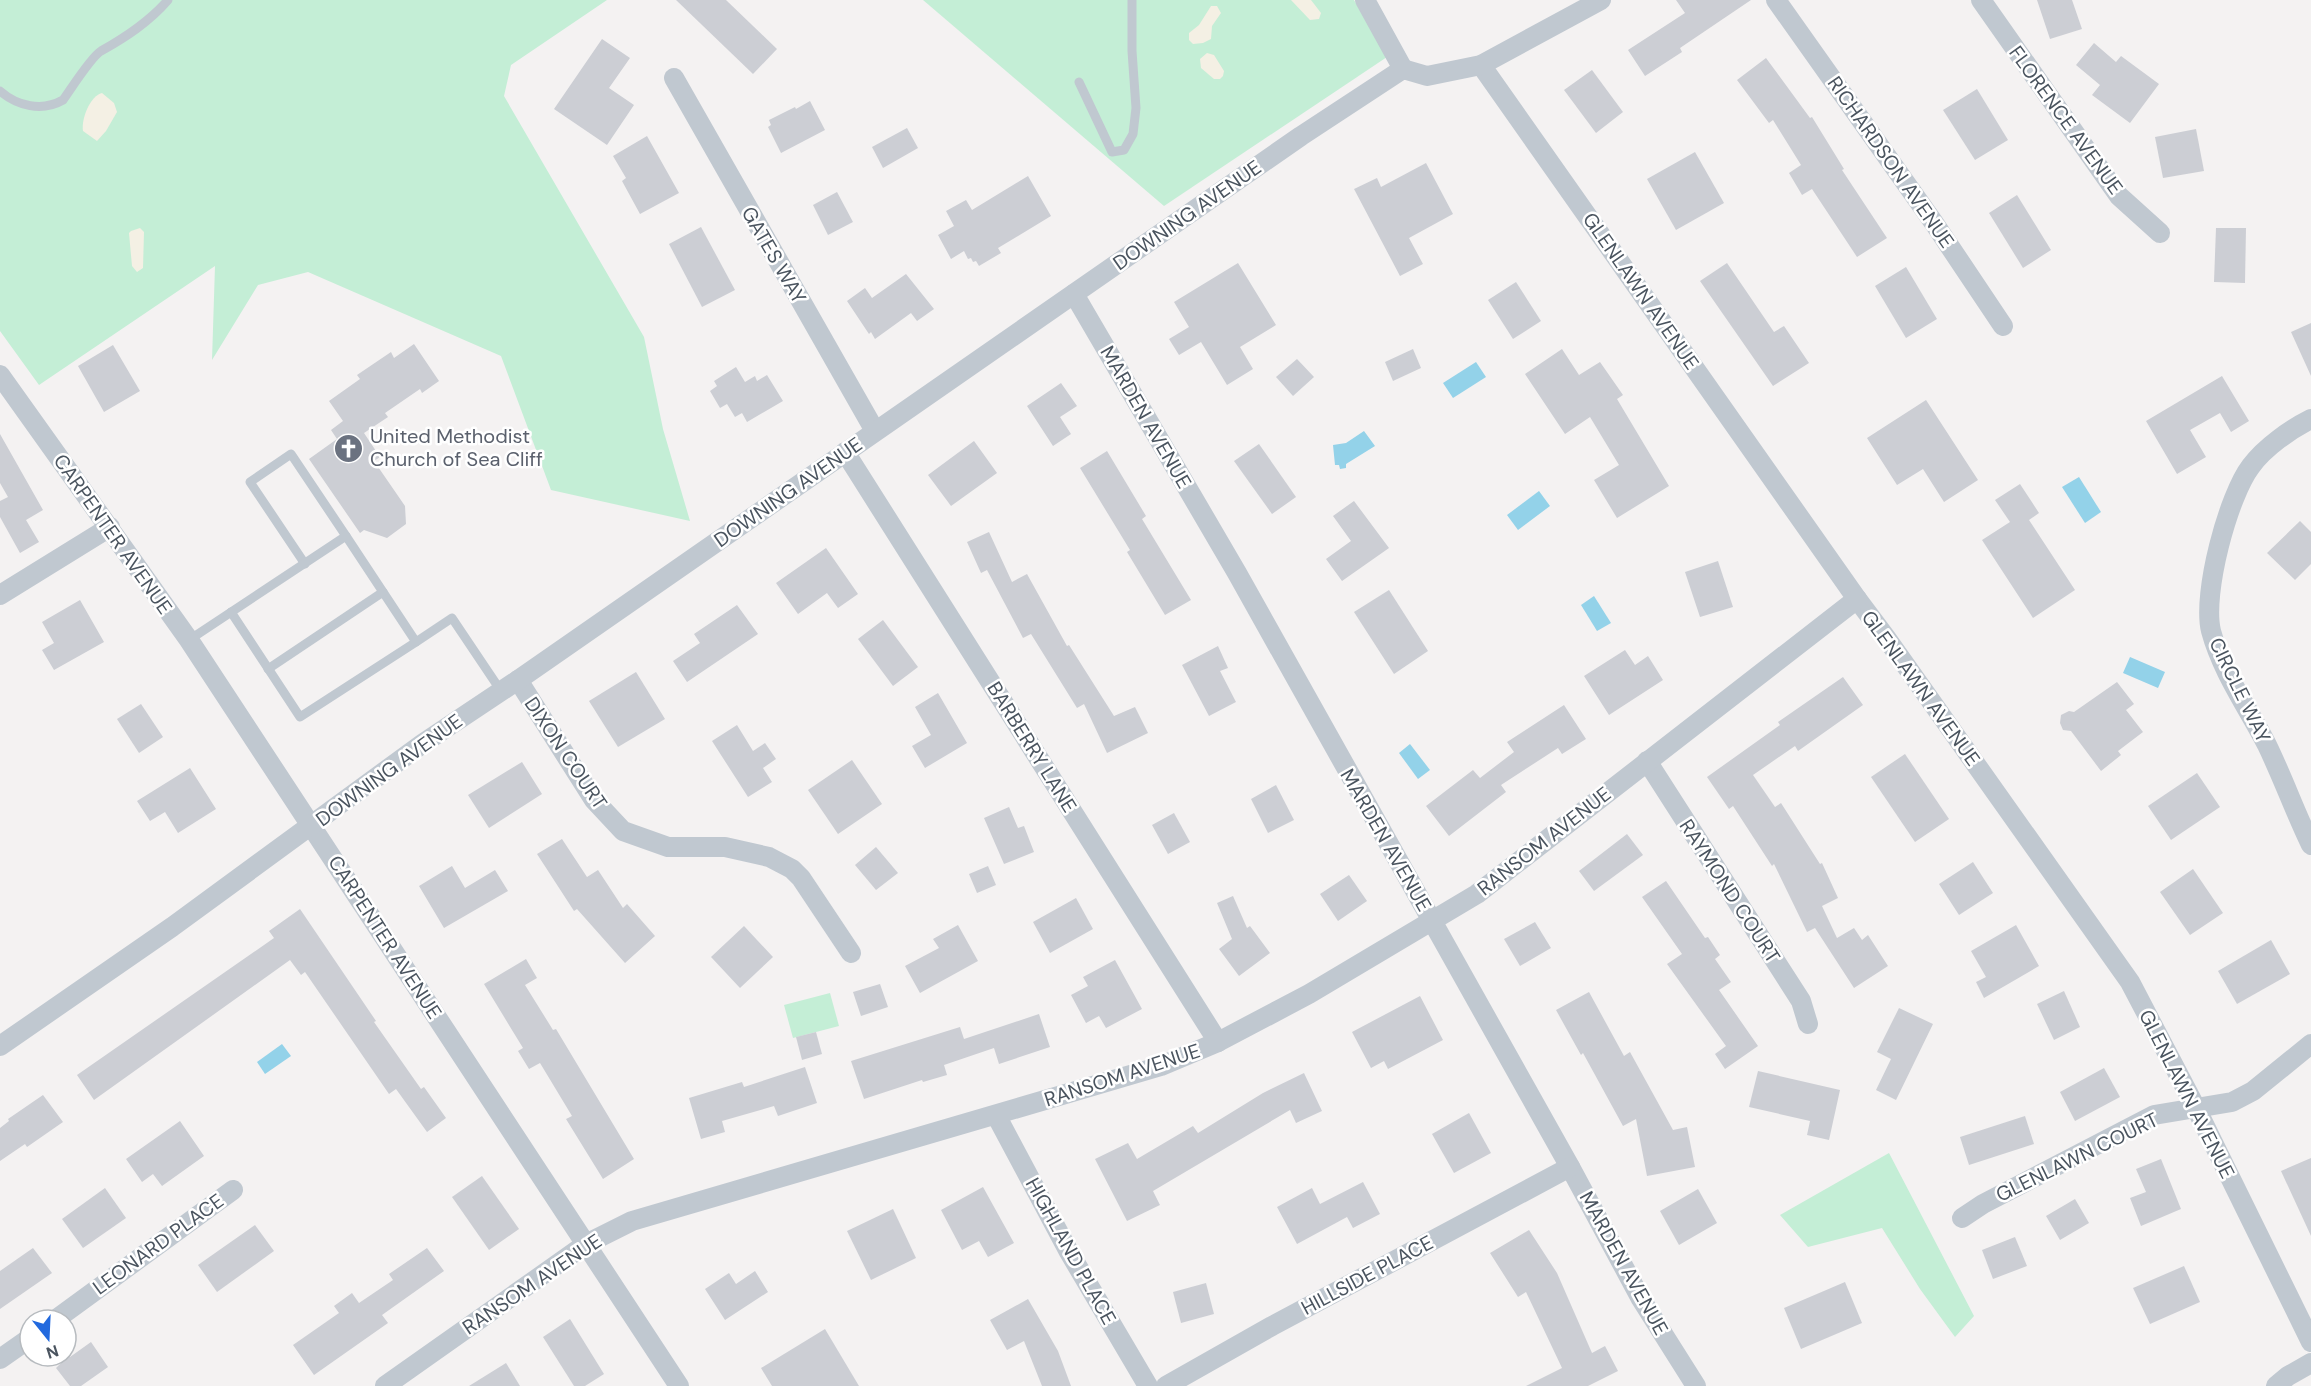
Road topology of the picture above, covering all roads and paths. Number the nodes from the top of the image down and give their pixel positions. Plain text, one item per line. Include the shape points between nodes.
1 (168, 0) edge
2 (1132, 0) edge
3 (1365, 0) edge
4 (1601, 0) edge
5 (1776, 0) edge
6 (1980, 0) edge
7 (1481, 65) junction
8 (1403, 69) junction
9 (674, 78) dead end
10 (1079, 82) dead end
11 (0, 91) edge
12 (2160, 233) dead end
13 (1074, 294) junction
14 (2003, 326) dead end
15 (0, 375) edge
16 (2311, 419) edge
17 (875, 431) junction
18 (845, 452) junction
19 (110, 527) junction
20 (346, 536) junction
21 (305, 564) junction
22 (383, 592) junction
23 (0, 596) edge
24 (1857, 599) junction
25 (231, 612) junction
26 (189, 640) junction
27 (416, 642) junction
28 (268, 669) junction
29 (518, 680) junction
30 (501, 691) junction
31 (1647, 761) junction
32 (311, 826) junction
33 (2311, 845) edge
34 (1431, 920) junction
35 (851, 954) dead end
36 (1808, 1024) dead end
37 (1218, 1042) junction
38 (2311, 1044) edge
39 (0, 1046) edge
40 (2196, 1108) junction
41 (996, 1115) junction
42 (1570, 1167) junction
43 (233, 1190) dead end
44 (1962, 1218) dead end
45 (586, 1244) junction
46 (71, 1308) edge
47 (2311, 1342) edge
48 (18, 1346) edge
49 (0, 1359) edge
50 (2311, 1363) edge
51 (385, 1386) edge
52 (679, 1386) edge
53 (1148, 1386) edge
54 (1166, 1386) edge
55 (1696, 1386) edge
56 (2276, 1386) edge

1 - 11 lane via 122,40 99,52 55,105 23,104
2 - 10 lane via 1136,108 1133,134 1124,150 1112,152
3 - 8 street
4 - 7 street
5 - 14 street, RICHARDSON AVENUE
6 - 12 street, FLORENCE AVENUE via 2119,196
7 - 8 street via 1427,76
7 - 24 street, GLENLAWN AVENUE
8 - 13 street, DOWNING AVENUE
9 - 17 street, GATES WAY
13 - 17 street, DOWNING AVENUE
13 - 34 street, MARDEN AVENUE via 1237,573
15 - 19 street, CARPENTER AVENUE
16 - 33 street, CIRCLE WAY via 2290,430 2251,466 2232,501 2209,601 2211,630 2224,664 2267,746
17 - 18 street, DOWNING AVENUE
18 - 29 street, DOWNING AVENUE
18 - 37 street, BARBERRY LANE
19 - 23 street
19 - 26 street, CARPENTER AVENUE
20 - 21 lane
20 - 21 lane via 291,454 250,482
20 - 22 lane
21 - 25 lane
22 - 27 lane
22 - 28 lane
24 - 31 street, RANSOM AVENUE
24 - 40 street, GLENLAWN AVENUE via 2130,982
25 - 26 lane
25 - 28 lane
26 - 32 street, CARPENTER AVENUE
27 - 28 lane via 300,717
27 - 30 lane via 452,618
29 - 30 street, DOWNING AVENUE
29 - 35 street, DIXON COURT via 594,800 623,831 668,847 725,847 769,857 801,878
30 - 32 street, DOWNING AVENUE
31 - 34 street, RANSOM AVENUE via 1477,894
31 - 36 street, RAYMOND COURT via 1801,1001
32 - 39 street, DOWNING AVENUE
32 - 45 street, CARPENTER AVENUE
34 - 37 street, RANSOM AVENUE via 1397,943
34 - 42 street, MARDEN AVENUE
37 - 41 street, RANSOM AVENUE via 1161,1066
38 - 40 street, GLENLAWN COURT via 2253,1091 2232,1102
40 - 44 street, GLENLAWN COURT via 2154,1115
40 - 47 street, GLENLAWN AVENUE
41 - 45 street, RANSOM AVENUE via 632,1221
41 - 53 street, HIGHLAND PLACE via 1069,1252
42 - 54 street, HILLSIDE PLACE
42 - 55 street, MARDEN AVENUE via 1641,1299
43 - 46 street, LEONARD PLACE
45 - 51 street, RANSOM AVENUE
45 - 52 street, CARPENTER AVENUE
48 - 49 street
50 - 56 street

